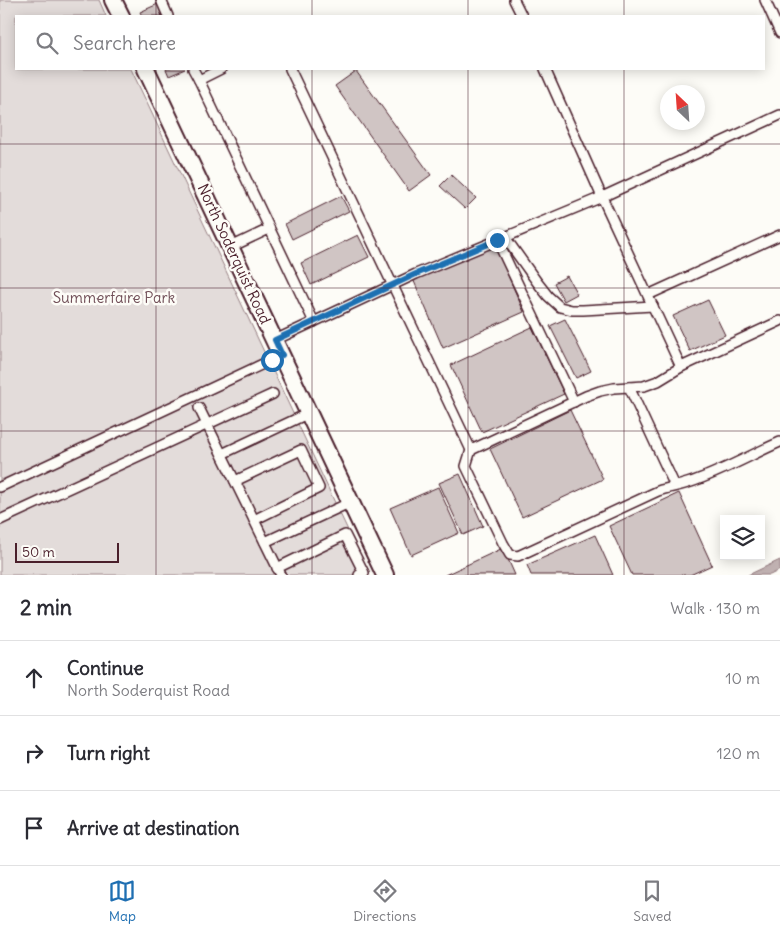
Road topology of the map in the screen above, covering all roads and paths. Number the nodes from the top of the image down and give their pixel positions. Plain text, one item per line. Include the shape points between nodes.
1 (114, 0) edge
2 (161, 0) edge
3 (514, 0) edge
4 (765, 0) edge
5 (121, 15) edge
6 (168, 15) edge
7 (522, 15) edge
8 (780, 34) edge
9 (146, 70) edge
10 (194, 70) edge
11 (219, 70) edge
12 (290, 70) edge
13 (545, 70) edge
14 (199, 80) junction
15 (780, 115) edge
16 (602, 197) junction
17 (269, 229) junction
18 (780, 236) edge
19 (501, 238) junction
20 (231, 247) junction
21 (393, 285) junction
22 (648, 296) junction
23 (653, 306) junction
24 (314, 322) junction
25 (780, 322) edge
26 (275, 340) junction
27 (282, 355) junction
28 (681, 367) junction
29 (629, 387) junction
30 (272, 394) dead end
31 (574, 402) junction
32 (199, 408) dead end
33 (309, 414) junction
34 (208, 425) junction
35 (780, 442) edge
36 (472, 450) junction
37 (222, 454) junction
38 (236, 481) junction
39 (675, 486) junction
40 (0, 487) edge
41 (351, 502) junction
42 (0, 520) edge
43 (254, 520) junction
44 (265, 542) junction
45 (279, 571) edge
46 (363, 574) edge
47 (385, 575) edge

1 - 5 street
2 - 6 lane
3 - 7 lane
4 - 8 lane
9 - 20 street, North Soderquist Road
10 - 14 lane
11 - 14 lane
12 - 21 lane
13 - 16 lane
14 - 17 lane
15 - 16 lane
16 - 19 lane
16 - 22 lane
17 - 20 lane
17 - 24 lane
18 - 22 lane
19 - 21 lane
19 - 23 lane via 560,307 584,310
19 - 31 lane
20 - 26 street, North Soderquist Road
21 - 24 lane
21 - 36 lane
22 - 23 lane
23 - 28 lane
24 - 26 lane
25 - 28 lane
26 - 27 street, North Soderquist Road
27 - 33 street, North Soderquist Road
27 - 40 lane
28 - 29 lane via 658,381
29 - 31 lane via 600,391
29 - 39 lane
30 - 34 lane
31 - 36 lane
32 - 34 lane
33 - 37 lane
33 - 41 street, North Soderquist Road
34 - 37 lane
34 - 42 lane
35 - 39 lane via 701,479
36 - 39 lane via 466,466 510,555 518,556
37 - 38 lane
38 - 43 lane
38 - 43 lane via 301,450 318,488
41 - 44 lane
41 - 47 street, North Soderquist Road
43 - 44 lane
44 - 45 lane
45 - 46 lane via 345,535

